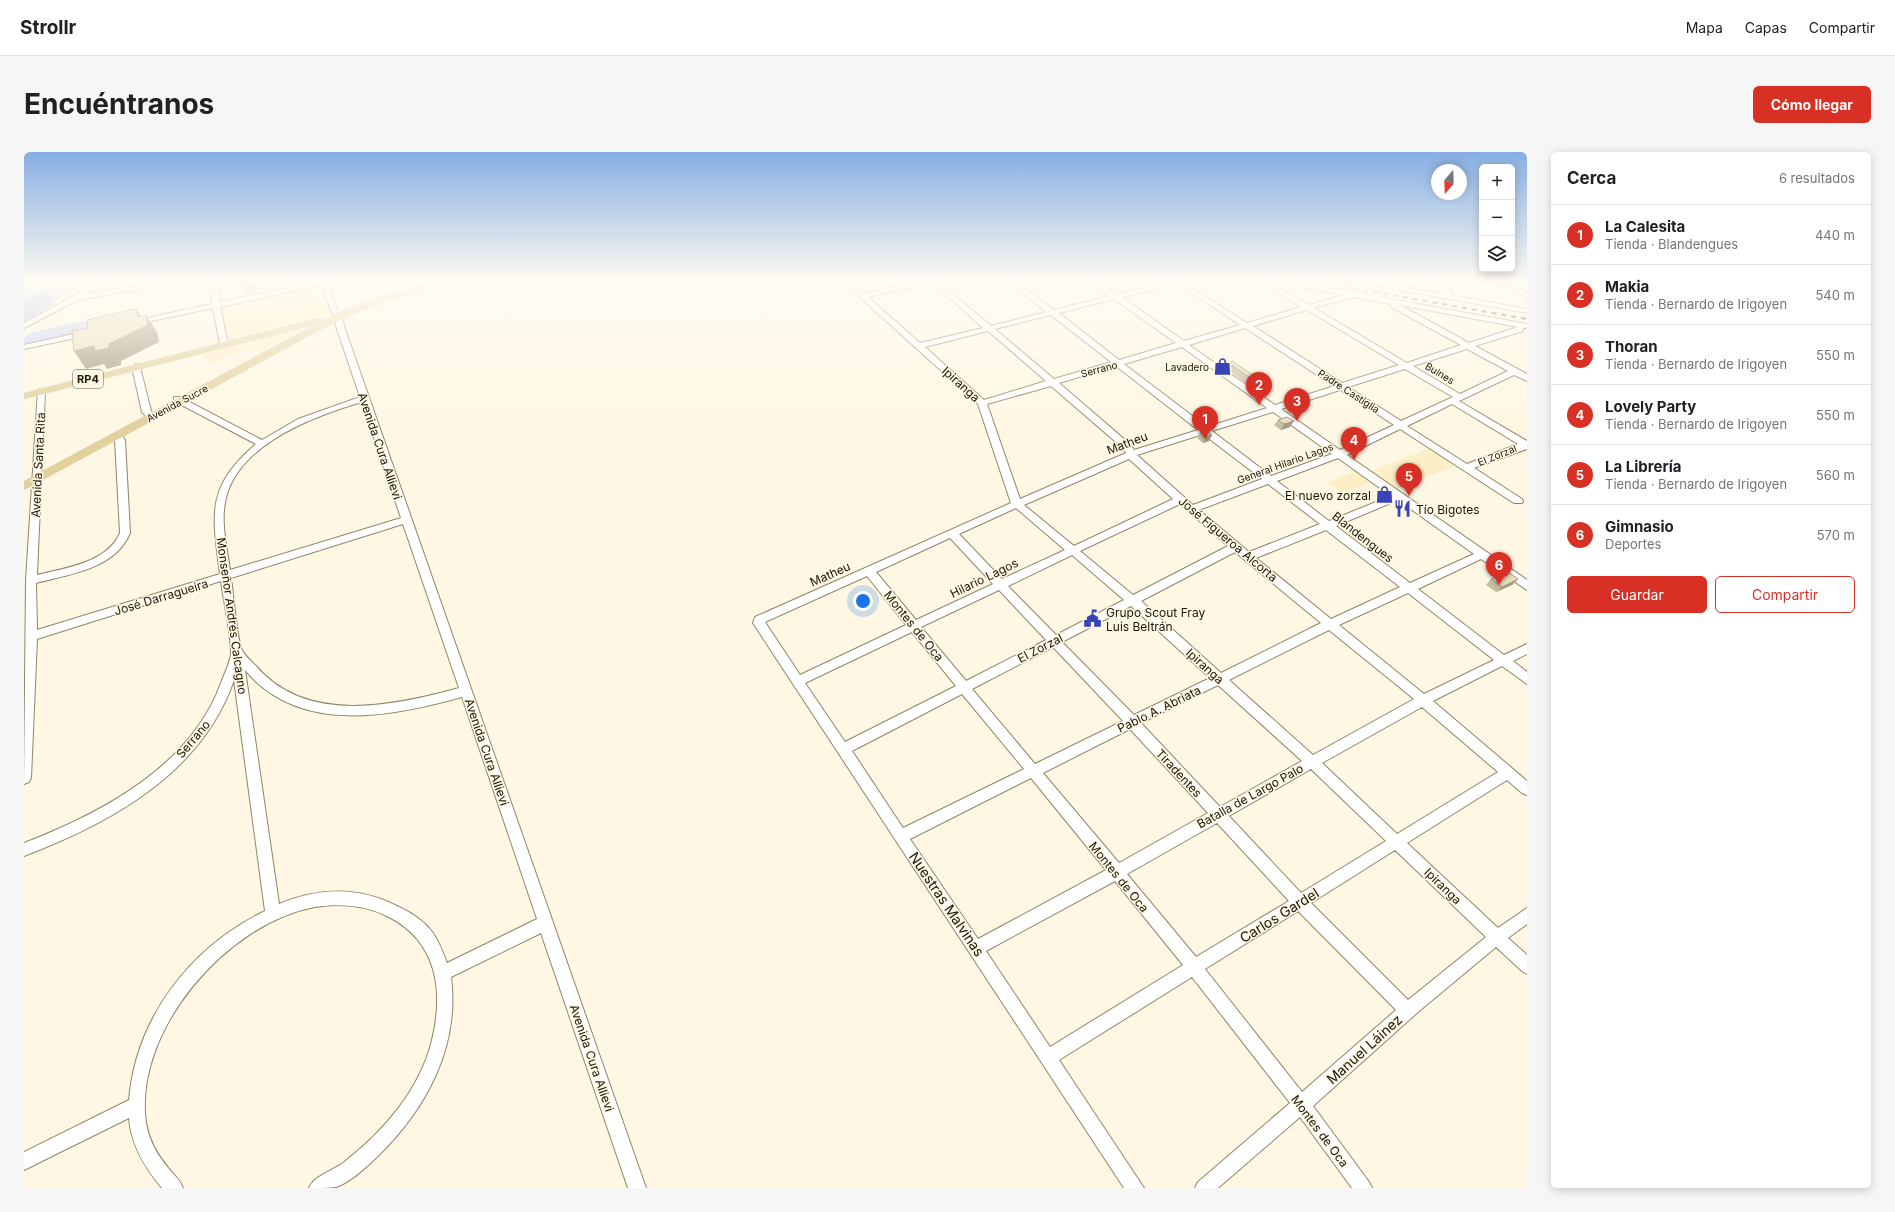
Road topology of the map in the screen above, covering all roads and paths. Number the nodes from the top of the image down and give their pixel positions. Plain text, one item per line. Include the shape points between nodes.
1 (221, 331) edge
2 (272, 331) edge
3 (297, 331) edge
4 (313, 331) edge
5 (341, 331) edge
6 (903, 331) edge
7 (977, 331) edge
8 (994, 331) edge
9 (1077, 331) edge
10 (1165, 331) edge
11 (1226, 331) edge
12 (1257, 331) edge
13 (1349, 331) edge
14 (1442, 331) edge
15 (1513, 331) edge
16 (93, 332) edge
17 (224, 344) junction
18 (1183, 344) junction
19 (920, 346) junction
20 (1468, 346) junction
21 (24, 347) edge
22 (1120, 364) junction
23 (1406, 365) junction
24 (136, 367) junction
25 (1515, 371) junction
26 (1527, 378) edge
27 (1051, 382) junction
28 (1341, 386) junction
29 (41, 392) junction
30 (24, 396) edge
31 (1455, 398) junction
32 (364, 399) junction
33 (179, 400) junction
34 (982, 403) junction
35 (1275, 408) junction
36 (150, 415) junction
37 (1400, 424) junction
38 (1205, 430) junction
39 (117, 435) junction
40 (263, 444) junction
41 (1526, 444) edge
42 (1132, 454) junction
43 (1340, 454) junction
44 (1468, 467) junction
45 (37, 477) junction
46 (1269, 480) junction
47 (24, 482) edge
48 (24, 486) edge
49 (1400, 496) junction
50 (1181, 499) junction
51 (1518, 500) dead end
52 (1017, 504) junction
53 (1192, 508) junction
54 (406, 520) junction
55 (1328, 526) junction
56 (952, 534) junction
57 (1236, 547) junction
58 (1072, 550) junction
59 (1483, 554) junction
60 (1248, 557) junction
61 (869, 571) junction
62 (226, 577) junction
63 (31, 580) junction
64 (1002, 584) junction
65 (1527, 586) edge
66 (1409, 588) junction
67 (1132, 600) junction
68 (760, 620) joint
69 (1330, 624) junction
70 (27, 625) edge
71 (914, 626) junction
72 (31, 636) junction
73 (1055, 641) junction
74 (1527, 649) edge
75 (238, 652) junction
76 (1504, 661) junction
77 (1219, 679) junction
78 (1527, 679) edge
79 (798, 681) junction
80 (964, 687) junction
81 (467, 691) junction
82 (1423, 700) junction
83 (1132, 722) junction
84 (844, 749) junction
85 (1312, 762) junction
86 (1033, 771) junction
87 (1508, 773) junction
88 (24, 778) edge
89 (1527, 789) edge
90 (1217, 814) junction
91 (902, 836) junction
92 (1398, 842) junction
93 (24, 850) edge
94 (1115, 873) junction
95 (1300, 902) junction
96 (273, 914) junction
97 (1527, 915) edge
98 (545, 923) junction
99 (1496, 937) junction
100 (977, 948) junction
101 (1527, 966) edge
102 (1194, 968) junction
103 (443, 973) junction
104 (1407, 1010) junction
105 (1049, 1057) junction
106 (1302, 1104) junction
107 (137, 1105) junction
108 (24, 1161) edge
109 (174, 1188) edge
110 (318, 1188) edge
111 (637, 1188) edge
112 (1135, 1188) edge
113 (1204, 1188) edge
114 (1363, 1188) edge

1 - 17 street
2 - 17 main road, RP4
3 - 33 main road, Avenida Sucre
4 - 33 main road, Avenida Sucre
5 - 32 street, Avenida Cura Allievi
6 - 19 street, Ipiranga
7 - 19 street
8 - 27 street, José Figueroa Alcorta
9 - 22 street, Blandengues
10 - 18 street
11 - 18 street, Serrano
12 - 28 street, Padre Castiglia
13 - 23 street, Bulnes
14 - 20 street
15 - 20 street, Matheu
16 - 21 street
17 - 24 main road, RP4
18 - 22 street, Serrano
18 - 35 street
19 - 34 street, Ipiranga
20 - 23 street, Matheu
20 - 25 street
22 - 27 street, Serrano
22 - 38 street, Blandengues
23 - 28 street, Matheu
23 - 31 street, Bulnes
24 - 29 main road, RP4
24 - 36 street
25 - 26 street
25 - 31 street, General Hilario Lagos
27 - 34 street, Serrano
27 - 42 street, José Figueroa Alcorta via 1128,447
28 - 35 street, Matheu
28 - 37 street, Padre Castiglia
29 - 30 main road, RP4
29 - 45 street, Avenida Santa Rita
31 - 37 street, General Hilario Lagos
31 - 41 street, Bulnes
32 - 40 street, Monseñor Andrés Calcagno via 306,418
32 - 54 street, Avenida Cura Allievi
33 - 36 main road, Avenida Sucre
33 - 40 street
34 - 52 street, Ipiranga
35 - 38 street, Matheu
35 - 43 street
36 - 39 main road, Avenida Sucre
36 - 45 main road, Avenida Sucre
37 - 43 street, General Hilario Lagos
37 - 44 street, Padre Castiglia
38 - 42 street, Matheu
38 - 46 street, Blandengues
39 - 45 main road, Avenida Sucre
39 - 63 street via 120,440 125,533 123,543 114,552 97,561
40 - 62 street, Monseñor Andrés Calcagno via 230,478 221,497 219,530
41 - 44 street, El Zorzal
42 - 50 street, José Figueroa Alcorta via 1135,460
42 - 52 street, Matheu
43 - 46 street, General Hilario Lagos
43 - 49 street
44 - 51 street, Padre Castiglia via 1506,495
45 - 47 main road, Avenida Sucre
45 - 48 main road, Avenida Sucre
45 - 63 street, Avenida Santa Rita
46 - 53 street, General Hilario Lagos
46 - 55 street, Blandengues
49 - 55 street
49 - 59 street
50 - 53 street, José Figueroa Alcorta
50 - 58 street, Hilario Lagos
52 - 56 street, Matheu
52 - 58 street, Ipiranga
53 - 57 street, José Figueroa Alcorta
54 - 62 street, José Darragueira
54 - 81 street, Avenida Cura Allievi
55 - 60 street
55 - 66 street, Blandengues
56 - 61 street, Matheu
56 - 64 street, Tiradentes
57 - 60 street, José Figueroa Alcorta
57 - 67 street, El Zorzal
58 - 64 street, Hilario Lagos
58 - 67 street, Ipiranga
59 - 65 street
59 - 66 street, Pablo A. Abriata
60 - 69 street, José Figueroa Alcorta
61 - 68 street, Matheu
61 - 71 street, Montes de Oca
62 - 72 street, José Darragueira
62 - 75 street, Monseñor Andrés Calcagno
63 - 70 street, Avenida Santa Rita
64 - 71 street, Hilario Lagos
64 - 73 street, Tiradentes
66 - 69 street, Pablo A. Abriata
66 - 76 street, Blandengues
67 - 73 street, El Zorzal
67 - 77 street, Ipiranga
68 - 79 street, Nuestras Malvinas via 759,623
69 - 77 street, Pablo A. Abriata
69 - 82 street, José Figueroa Alcorta
70 - 72 street, Avenida Santa Rita
71 - 79 street, Hilario Lagos
71 - 80 street, Montes de Oca
72 - 88 street, Avenida Santa Rita
73 - 80 street, El Zorzal
73 - 83 street, Tiradentes
74 - 76 street, Batalla de Largo Palo
75 - 81 street via 260,679 277,692 325,709 366,712 392,709
75 - 93 street, Serrano via 217,706 206,726 162,773 128,801 102,816
75 - 96 street, Monseñor Andrés Calcagno
76 - 78 street, Blandengues
76 - 82 street, Batalla de Largo Palo
77 - 83 street, Pablo A. Abriata
77 - 85 street, Ipiranga
79 - 84 street, Nuestras Malvinas
80 - 84 street, El Zorzal
80 - 86 street, Montes de Oca
81 - 98 street, Avenida Cura Allievi
82 - 85 street, Batalla de Largo Palo
82 - 87 street, José Figueroa Alcorta
83 - 86 street, Pablo A. Abriata
83 - 90 street, Tiradentes
84 - 91 street, Nuestras Malvinas
85 - 90 street, Batalla de Largo Palo
85 - 92 street, Ipiranga
86 - 91 street, Pablo A. Abriata
86 - 94 street, Montes de Oca
87 - 89 street, José Figueroa Alcorta
87 - 92 street, Carlos Gardel
90 - 94 street, Batalla de Largo Palo
90 - 95 street, Tiradentes
91 - 100 street, Nuestras Malvinas
92 - 95 street, Carlos Gardel
92 - 99 street, Ipiranga
94 - 100 street, Batalla de Largo Palo
94 - 102 street, Montes de Oca
95 - 102 street, Carlos Gardel
95 - 104 street, Tiradentes
96 - 103 street via 306,902 337,898 367,900 387,906 416,924 433,946
96 - 107 street via 239,933 207,958 179,990 157,1025 142,1063
97 - 99 street, Manuel Láinez
98 - 103 street
98 - 111 street, Avenida Cura Allievi
99 - 101 street, Ipiranga
99 - 104 street, Manuel Láinez
100 - 105 street, Nuestras Malvinas
102 - 105 street, Carlos Gardel
102 - 106 street, Montes de Oca
103 - 110 street via 446,999 444,1027 435,1058 421,1088 402,1118 377,1145 348,1170
104 - 106 street, Manuel Láinez
105 - 112 street, Nuestras Malvinas
106 - 113 street, Manuel Láinez
106 - 114 street, Montes de Oca
107 - 108 street
107 - 109 street via 140,1136 153,1165

